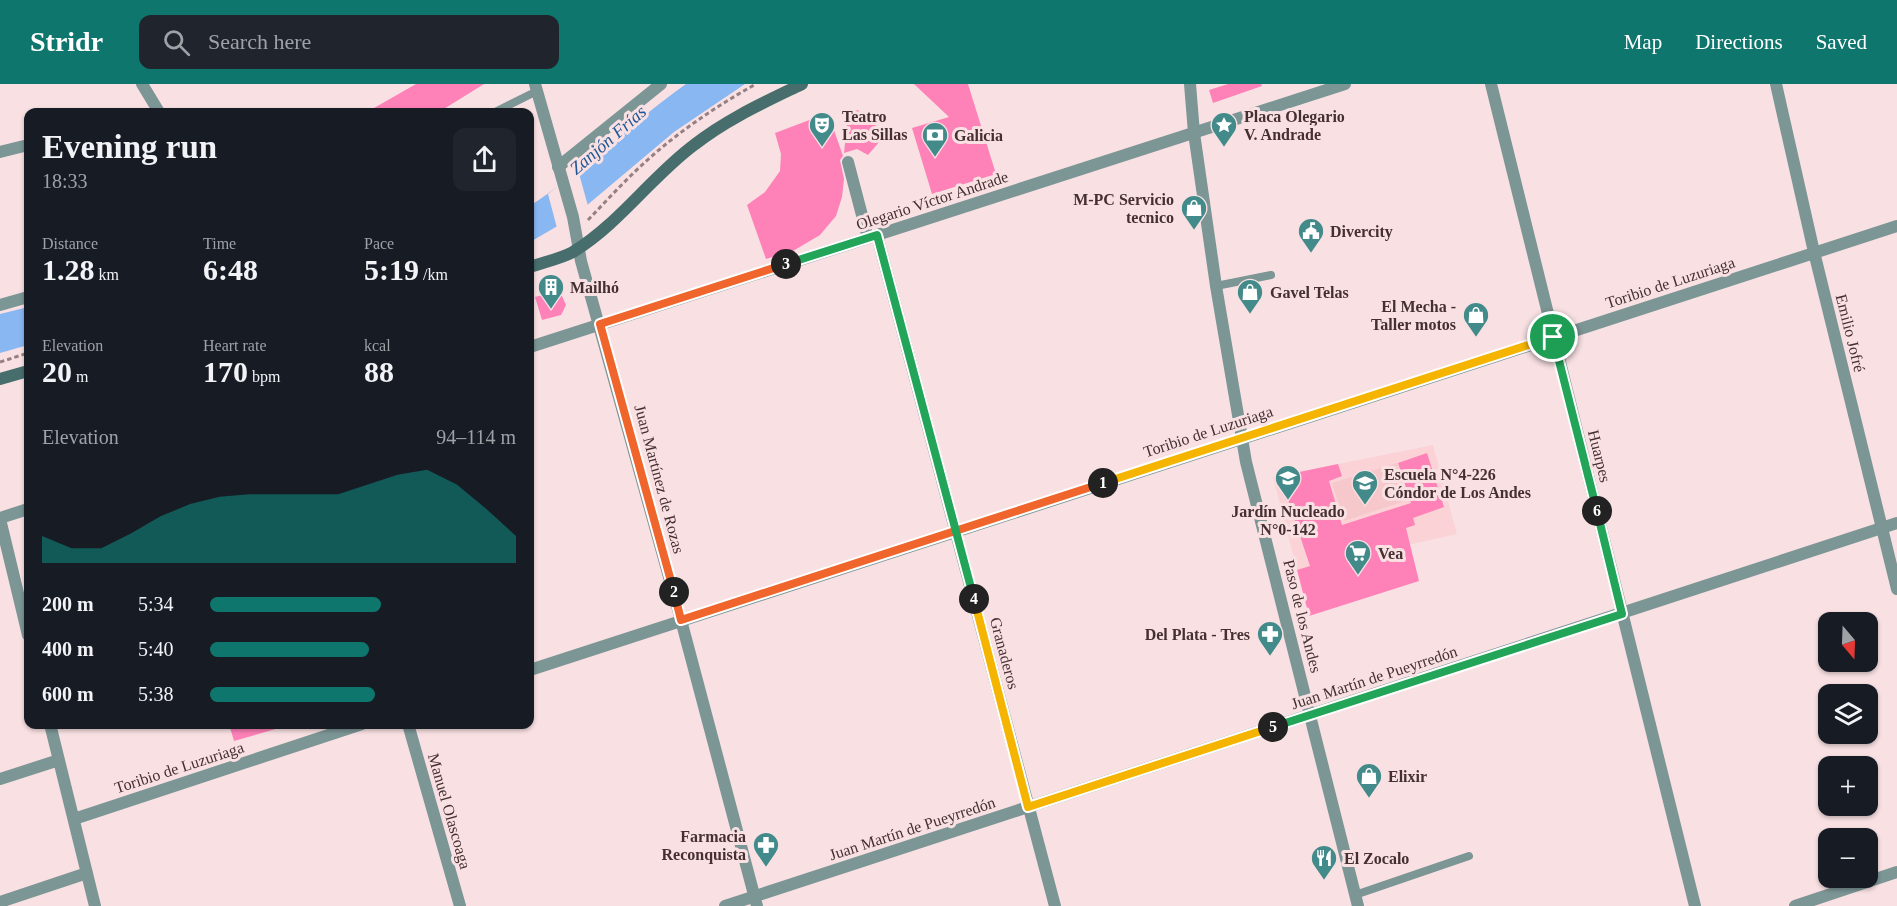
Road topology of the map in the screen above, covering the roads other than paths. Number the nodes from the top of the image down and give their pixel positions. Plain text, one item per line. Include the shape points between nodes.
1 (142, 84) edge
2 (661, 84) edge
3 (802, 84) edge
4 (1190, 84) edge
5 (1345, 84) edge
6 (1491, 84) edge
7 (1776, 84) edge
8 (536, 88) edge
9 (157, 108) edge
10 (502, 108) edge
11 (1194, 133) junction
12 (24, 147) edge
13 (0, 152) edge
14 (848, 162) dead end
15 (558, 167) junction
16 (1897, 226) edge
17 (873, 236) junction
18 (579, 248) junction
19 (1814, 252) junction
20 (534, 266) edge
21 (1271, 275) dead end
22 (1216, 286) junction
23 (24, 298) edge
24 (0, 305) edge
25 (600, 324) junction
26 (1553, 337) junction
27 (534, 346) edge
28 (24, 372) edge
29 (0, 379) edge
30 (1242, 438) junction
31 (24, 509) edge
32 (0, 518) edge
33 (1897, 524) edge
34 (1883, 528) junction
35 (956, 530) junction
36 (1897, 589) edge
37 (1622, 614) junction
38 (24, 618) edge
39 (681, 620) junction
40 (534, 669) edge
41 (1311, 715) junction
42 (51, 729) edge
43 (347, 729) edge
44 (409, 729) edge
45 (59, 760) junction
46 (0, 779) edge
47 (1028, 807) junction
48 (74, 819) junction
49 (1469, 856) dead end
50 (1897, 872) edge
51 (87, 873) junction
52 (1357, 900) edge
53 (756, 901) edge
54 (0, 902) edge
55 (95, 906) edge
56 (460, 906) edge
57 (725, 906) edge
58 (1055, 906) edge
59 (1695, 906) edge
60 (1795, 906) edge

1 - 9 street
2 - 15 street
3 - 18 main road via 736,116 694,144
4 - 11 street, Paso de los Andes
5 - 11 street, Olegario Víctor Andrade
6 - 26 street, Huarpes
7 - 19 street, Emilio Jofré
8 - 10 lane
8 - 15 street, Juan Martínez de Rozas
11 - 17 street, Olegario Víctor Andrade
11 - 22 street, Paso de los Andes
12 - 13 street
14 - 17 street, Granaderos
15 - 18 street, Juan Martínez de Rozas
16 - 19 street, Toribio de Luzuriaga
17 - 25 street, Olegario Víctor Andrade
17 - 35 street, Granaderos
18 - 20 main road
18 - 25 street, Juan Martínez de Rozas
19 - 26 street, Toribio de Luzuriaga
19 - 34 street, Emilio Jofré
21 - 22 lane
22 - 30 street, Paso de los Andes
23 - 24 street
25 - 27 street, Olegario Víctor Andrade
25 - 39 street, Juan Martínez de Rozas
26 - 30 street, Toribio de Luzuriaga
26 - 37 street, Huarpes
28 - 29 main road
30 - 35 street, Toribio de Luzuriaga
30 - 41 street, Paso de los Andes
31 - 32 street
32 - 38 street
33 - 34 street, Juan Martín de Pueyrredón
34 - 36 street, Emilio Jofré
34 - 37 street, Juan Martín de Pueyrredón
35 - 39 street, Toribio de Luzuriaga
35 - 47 street, Granaderos
37 - 41 street, Juan Martín de Pueyrredón
37 - 59 street, Huarpes
39 - 40 street, Toribio de Luzuriaga
39 - 53 street, Juan Martínez de Rozas
41 - 47 street, Juan Martín de Pueyrredón
41 - 52 street, Paso de los Andes
42 - 45 street
43 - 48 street, Toribio de Luzuriaga
44 - 56 street, Manuel Olascoaga
45 - 46 street
45 - 48 street
47 - 53 street, Juan Martín de Pueyrredón
47 - 58 street, Granaderos
48 - 51 street
49 - 52 lane
50 - 60 street
51 - 54 street
51 - 55 street
53 - 57 street, Juan Martín de Pueyrredón

